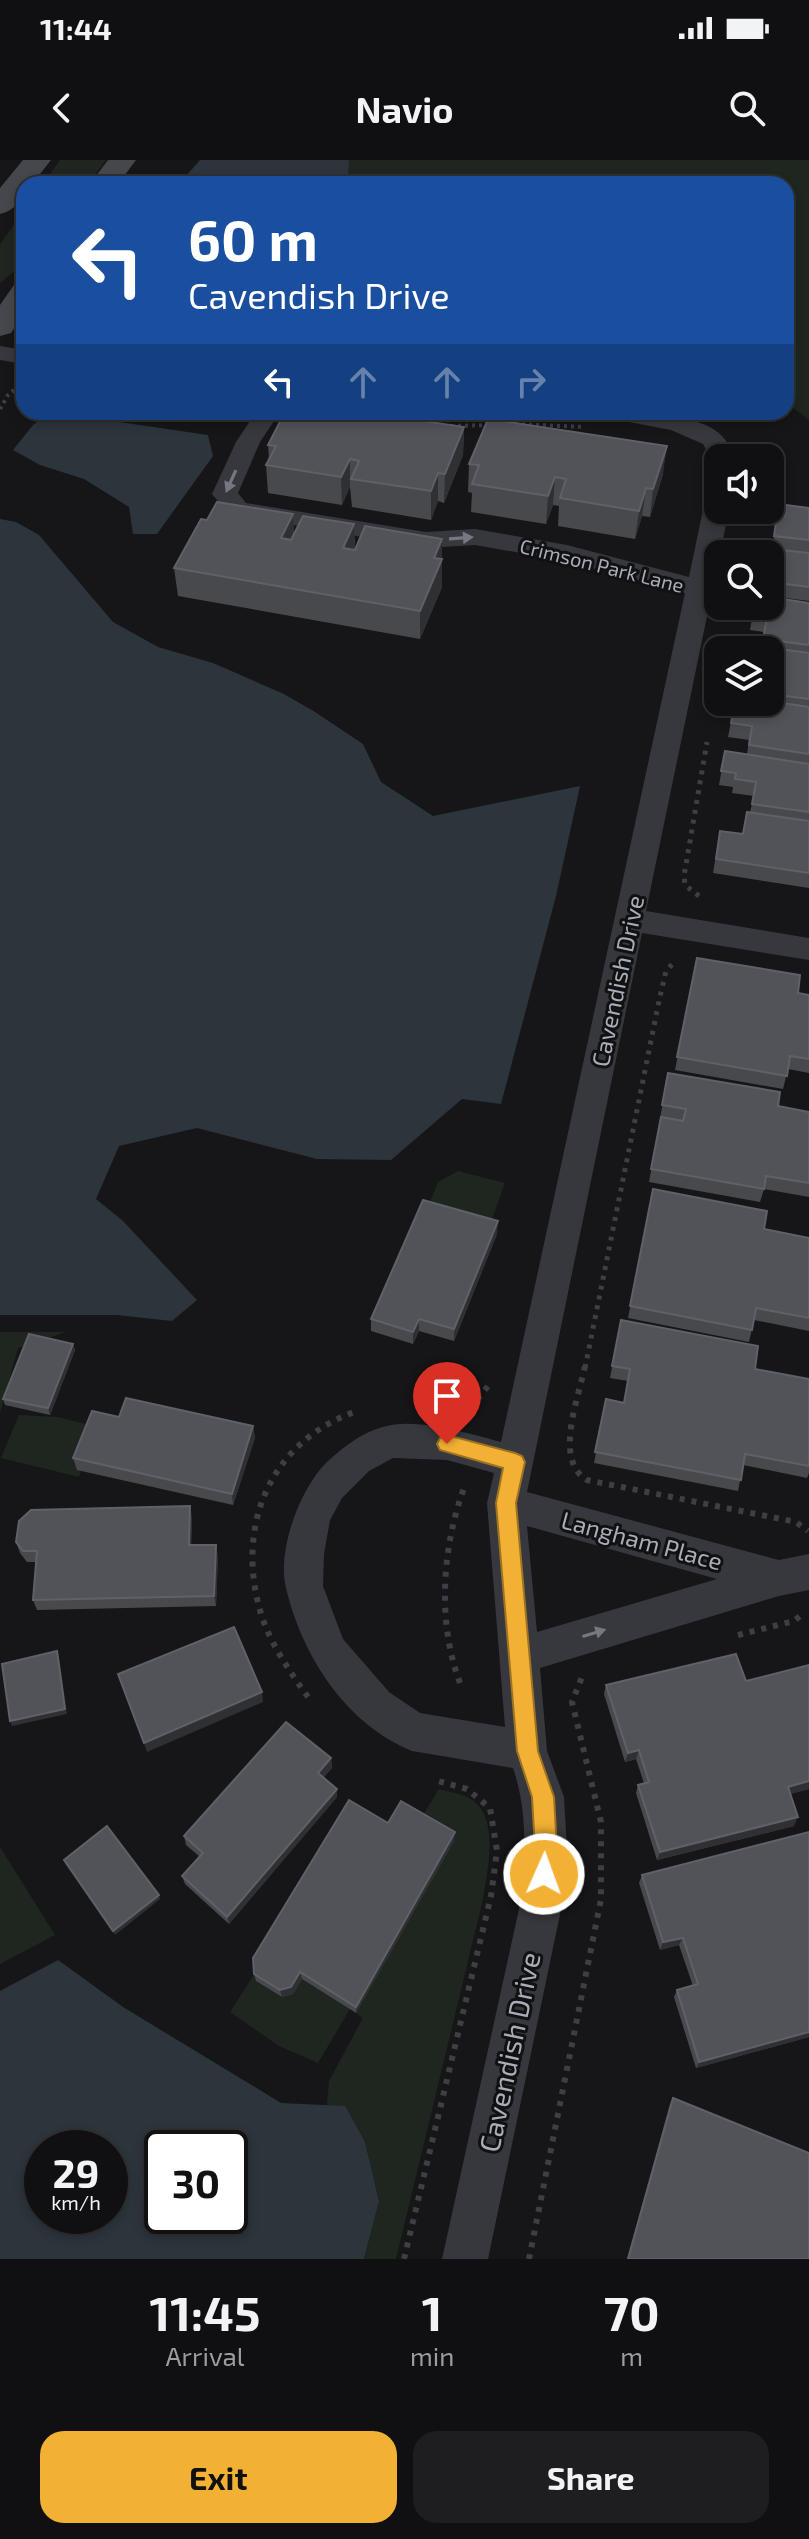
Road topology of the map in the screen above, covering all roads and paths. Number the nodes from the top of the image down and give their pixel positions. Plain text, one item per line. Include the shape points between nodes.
1 (37, 160) edge
2 (24, 176) edge
3 (16, 186) edge
4 (0, 206) edge
5 (16, 303) edge
6 (0, 327) edge
7 (16, 390) edge
8 (0, 409) edge
9 (263, 420) edge
10 (655, 420) edge
11 (512, 424) edge
12 (499, 425) edge
13 (447, 426) edge
14 (590, 428) dead end
15 (715, 444) edge
16 (712, 524) edge
17 (697, 588) junction
18 (709, 730) dead end
19 (685, 882) junction
20 (672, 889) dead end
21 (710, 900) dead end
22 (630, 920) junction
23 (809, 949) edge
24 (681, 957) dead end
25 (477, 1400) dead end
26 (486, 1412) dead end
27 (515, 1462) junction
28 (466, 1484) dead end
29 (506, 1503) junction
30 (809, 1532) edge
31 (794, 1575) edge
32 (809, 1608) edge
33 (725, 1638) dead end
34 (519, 1656) junction
35 (584, 1675) dead end
36 (460, 1683) dead end
37 (527, 1751) junction
38 (465, 2259) edge
39 (529, 2259) edge

1 - 2 main road
3 - 4 main road
5 - 6 main road
7 - 8 path
9 -> 17 street, Crimson Park Lane via 225,494 238,509 426,540 475,537 567,553
10 - 15 street via 677,424
11 - 14 path
12 - 13 path
16 - 17 street, Cavendish Drive
17 - 22 street, Cavendish Drive
18 - 19 path
19 - 20 path
19 - 21 path
22 - 23 street
22 - 27 street, Cavendish Drive
24 - 30 path via 666,971 659,1001 571,1435 570,1464 587,1480 796,1522
25 - 26 path
27 - 29 street, Cavendish Drive
27 - 37 street via 447,1444 389,1441 356,1459 329,1486 312,1517 304,1586 328,1651 375,1706 412,1731
28 - 36 path via 452,1542 447,1606 450,1656
29 - 31 street, Langham Place
29 - 34 street, Cavendish Drive
34 -> 31 street, Langham Place
32 - 33 path via 794,1621
34 - 37 street, Cavendish Drive
35 - 39 path via 572,1702 601,1822 601,1899
37 - 38 street, Cavendish Drive via 543,1797 542,1900

